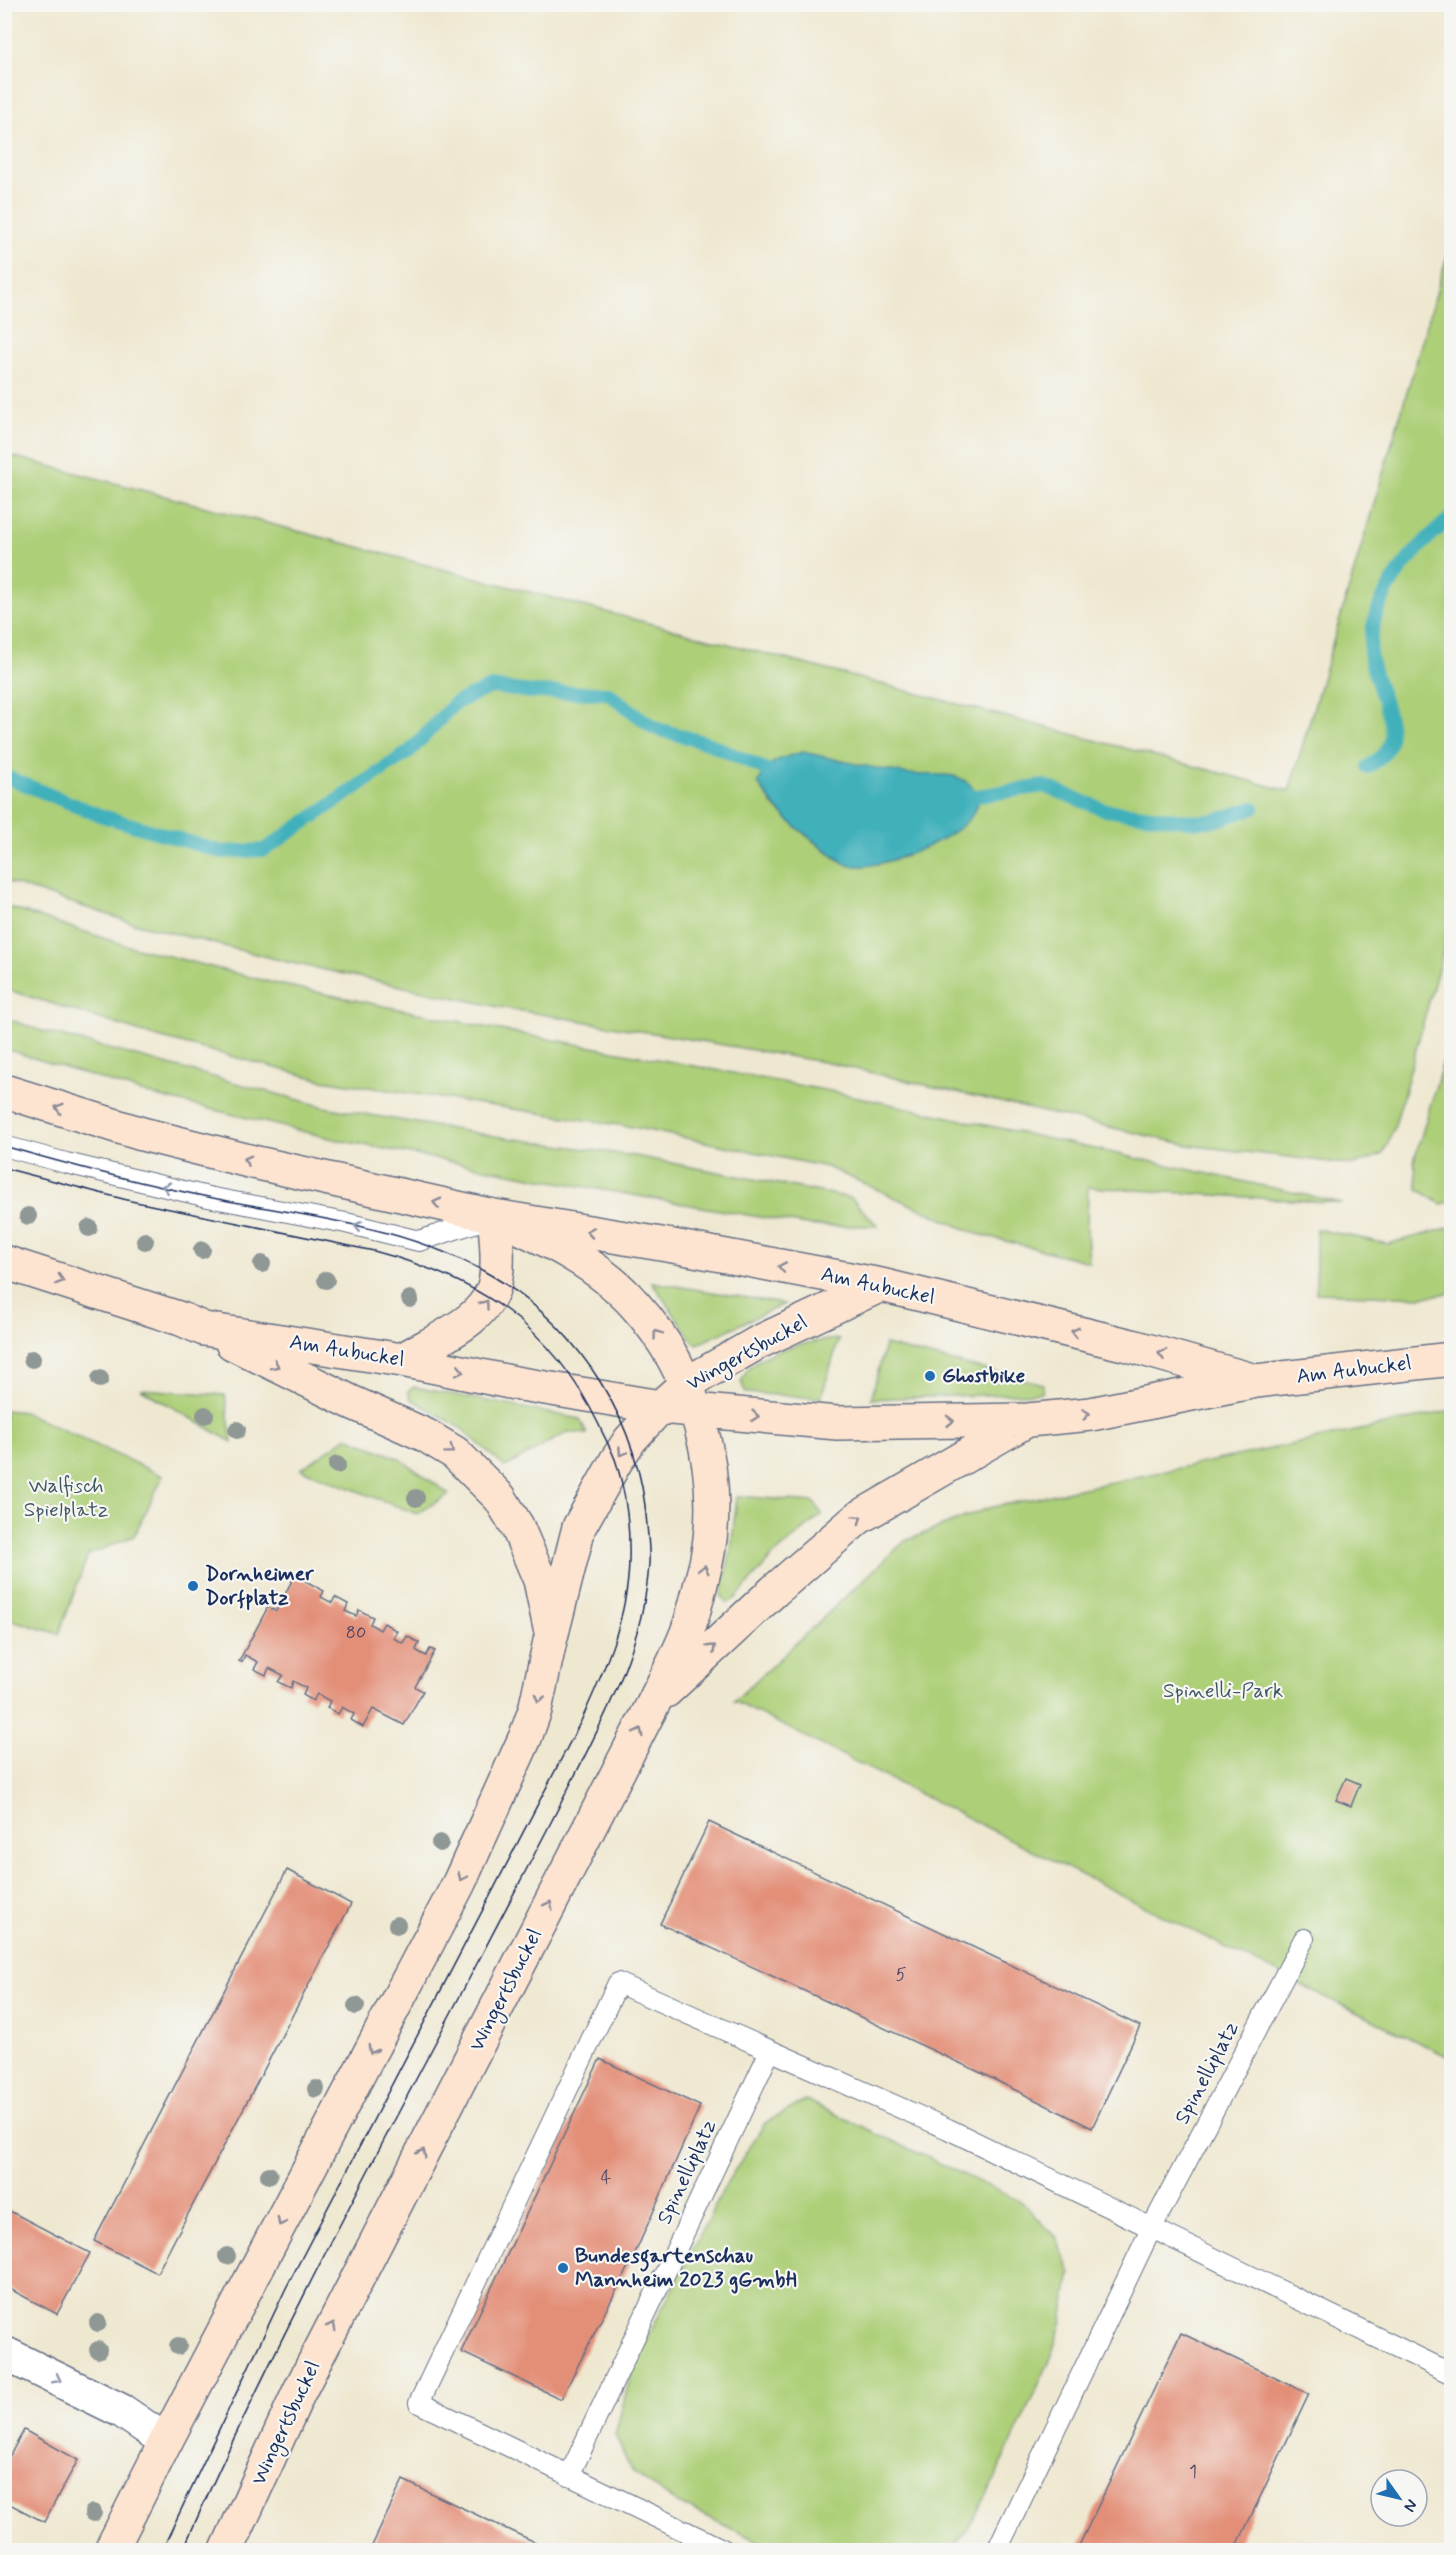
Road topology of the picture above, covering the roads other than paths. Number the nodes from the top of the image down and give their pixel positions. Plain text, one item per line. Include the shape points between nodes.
1 (4, 1091) edge
2 (4, 1146) edge
3 (494, 1216) junction
4 (4, 1262) edge
5 (881, 1285) junction
6 (204, 1329) junction
7 (1452, 1359) edge
8 (402, 1360) junction
9 (1256, 1381) junction
10 (692, 1398) junction
11 (660, 1407) junction
12 (1028, 1420) junction
13 (550, 1641) junction
14 (654, 1702) junction
15 (1304, 1939) dead end
16 (770, 2051) junction
17 (1151, 2229) junction
18 (4, 2352) edge
19 (1452, 2374) edge
20 (166, 2441) junction
21 (569, 2476) junction
22 (111, 2550) edge
23 (228, 2550) edge
24 (724, 2550) edge
25 (997, 2550) edge

3 -> 1 street, Am Aubuckel via 142,1134
3 -> 2 lane via 419,1241 208,1197
5 -> 3 street, Am Aubuckel
8 -> 3 street via 477,1316 490,1298 496,1278
10 -> 3 street, Am Aubuckel via 663,1342 635,1305 604,1276 546,1238
4 -> 6 street, Am Aubuckel
9 -> 5 street, Am Aubuckel via 1132,1346
5 - 10 street, Wingertsbuckel via 759,1342
6 - 8 street, Am Aubuckel
6 -> 13 street, Wingertsbuckel via 351,1402 409,1426 454,1453 500,1498 524,1540 540,1580
7 - 9 street, Am Aubuckel
8 -> 11 street, Am Aubuckel
12 -> 9 street, Am Aubuckel via 1091,1414
10 - 11 street, Wingertsbuckel
10 -> 12 street, Am Aubuckel via 837,1423
14 -> 10 street, Wingertsbuckel via 689,1625 706,1561 712,1506 709,1469
11 -> 13 street, Wingertsbuckel via 621,1454 579,1527
14 -> 12 street via 858,1518
13 -> 20 street, Wingertsbuckel via 542,1686 525,1738 459,1883
23 -> 14 street, Wingertsbuckel via 299,2392
15 - 17 lane, Spinelliplatz
16 - 17 lane via 948,2129
16 - 21 lane, Spinelliplatz
16 - 21 lane via 618,1983 419,2403
17 - 19 lane
17 - 25 lane, Spinelliplatz
18 -> 20 street via 122,2411
20 - 22 street, Wingertsbuckel
21 - 24 lane

